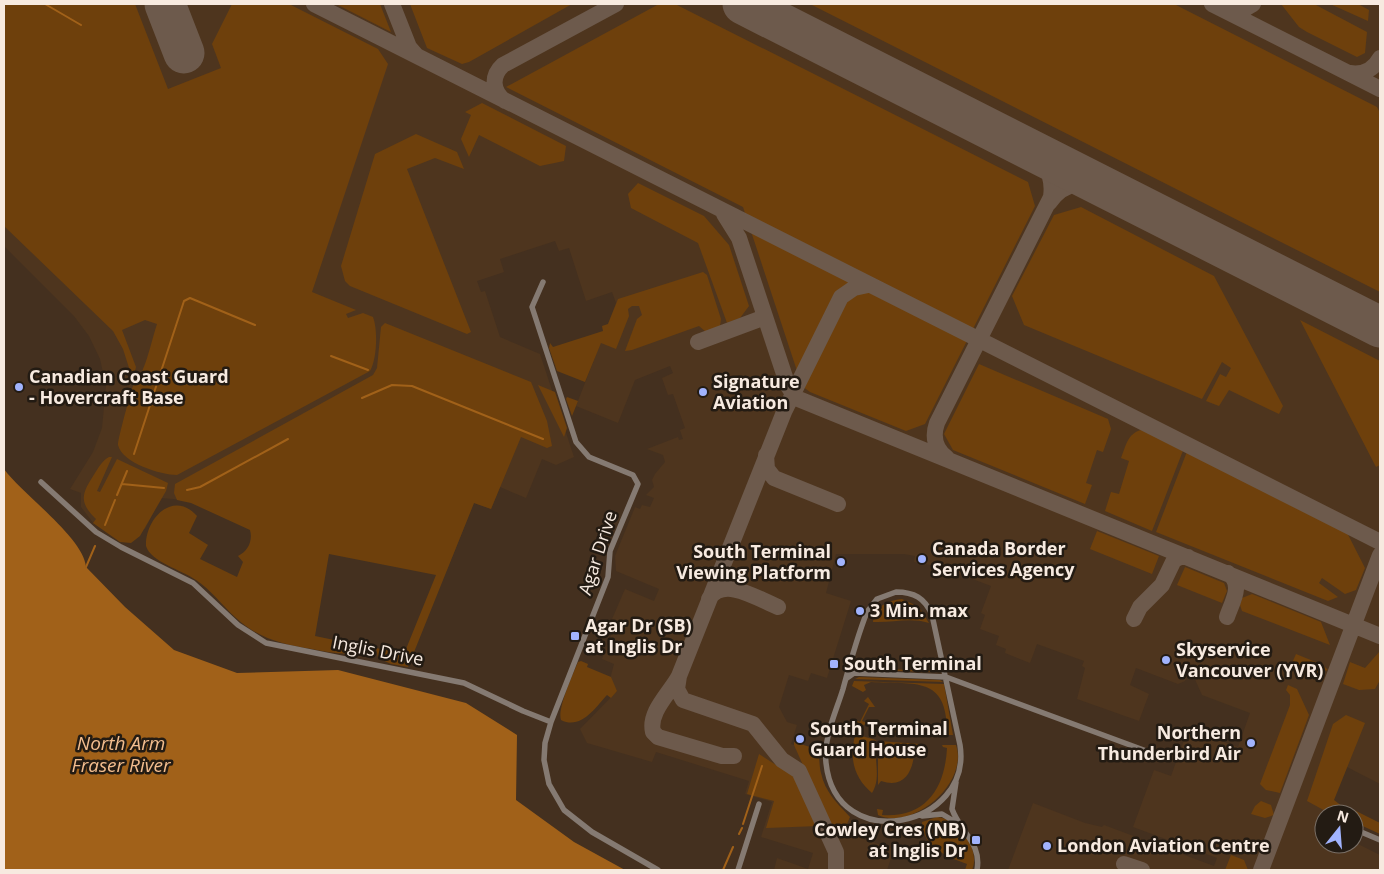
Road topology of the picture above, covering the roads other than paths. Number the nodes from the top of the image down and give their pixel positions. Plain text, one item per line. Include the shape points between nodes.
1 (543, 282) dead end
2 (41, 482) dead end
3 (946, 678) junction
4 (845, 681) junction
5 (551, 722) junction
6 (1149, 752) dead end
7 (959, 770) junction
8 (760, 804) dead end
9 (915, 818) junction
10 (962, 826) junction
11 (1364, 833) edge
12 (1380, 840) edge
13 (658, 870) edge
14 (738, 870) edge
15 (977, 870) edge

1 - 5 street, Agar Drive via 533,309 576,442 589,457 633,476 638,484 609,556 608,578
2 - 5 street, Inglis Drive via 96,532 192,583 238,625 266,643 464,682
3 - 4 street via 854,673
3 - 4 street via 935,622 929,609 917,596 896,592 880,597 869,608
3 - 6 street
3 - 7 street via 961,751
4 - 9 street via 826,753 827,770 834,789 851,810 868,820 889,823
5 - 13 street via 544,760 549,784 558,802 582,825
7 - 9 street via 942,799
7 - 10 street via 951,805
8 - 14 street
9 - 10 street via 942,814
10 - 15 street via 977,850
11 - 12 street

